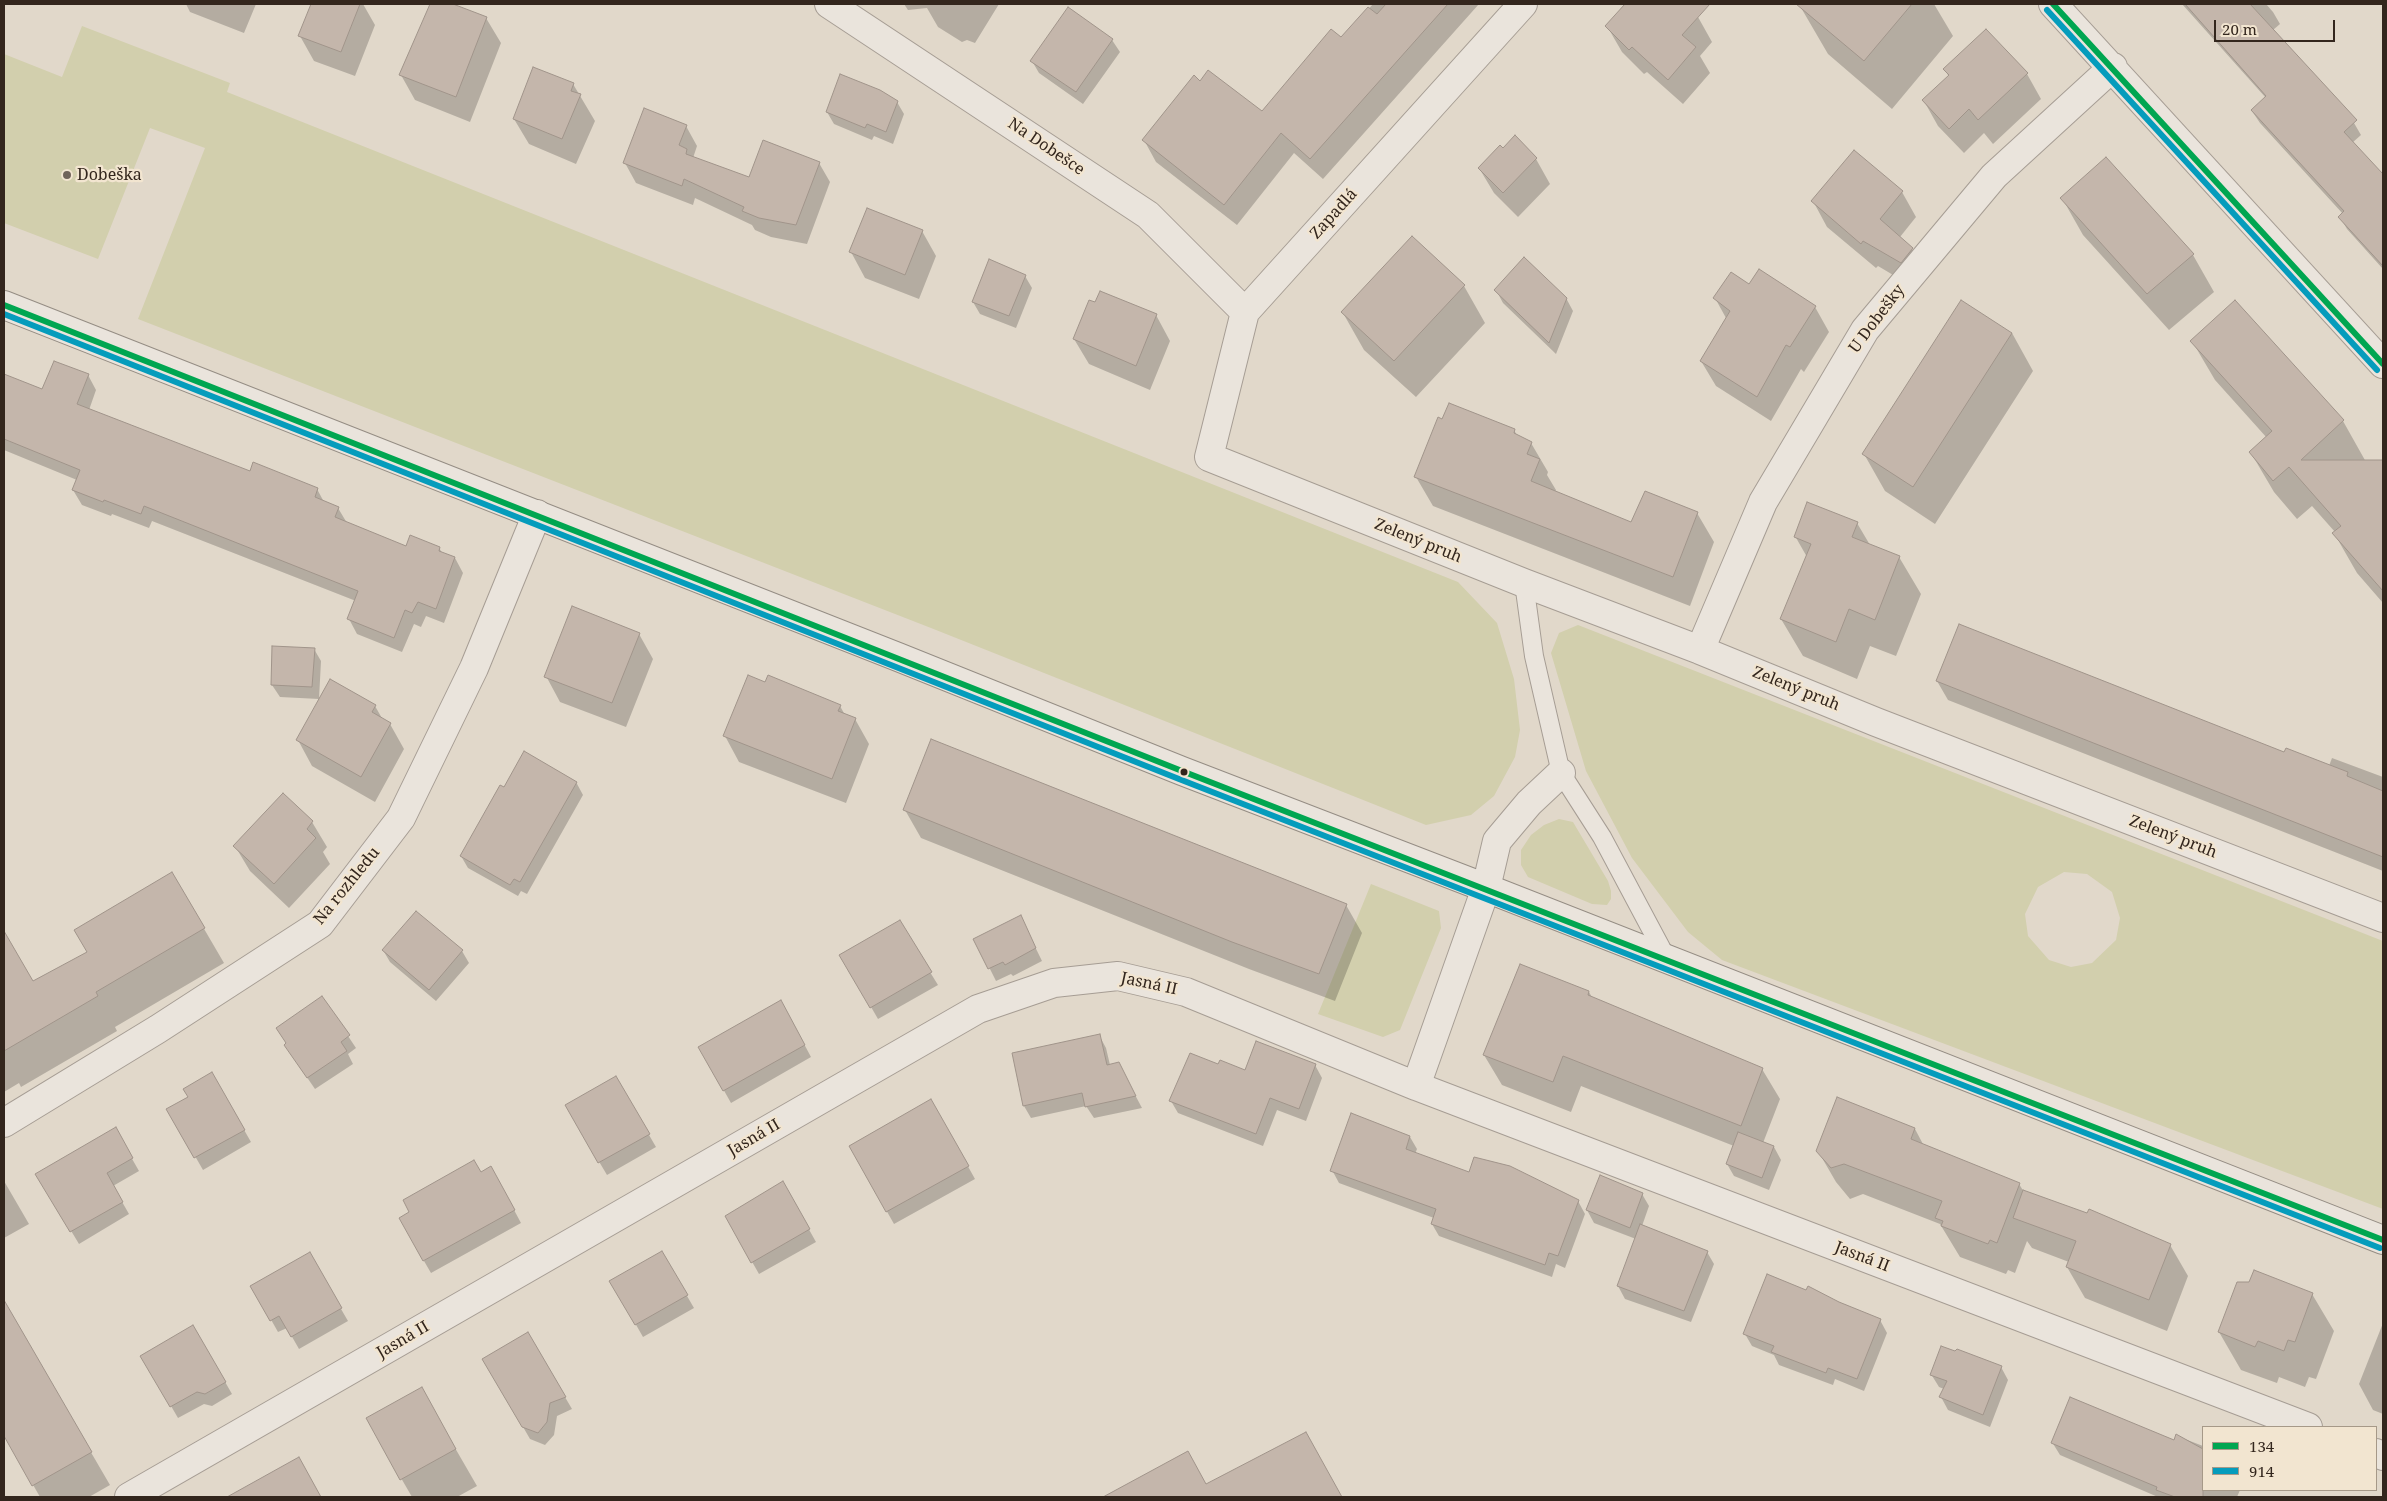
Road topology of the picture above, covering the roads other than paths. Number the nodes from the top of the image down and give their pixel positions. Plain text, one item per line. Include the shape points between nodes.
1 (829, 4) edge
2 (1523, 4) edge
3 (2053, 4) edge
4 (2113, 67) junction
5 (4, 305) edge
6 (1245, 312) junction
7 (2383, 364) edge
8 (1209, 457) joint
9 (537, 514) junction
10 (1524, 583) junction
11 (1700, 650) junction
12 (1561, 773) junction
13 (1486, 888) junction
14 (2383, 918) edge
15 (1666, 958) junction
16 (1416, 1086) junction
17 (4, 1123) edge
18 (2383, 1240) edge
19 (2305, 1426) edge
20 (128, 1497) edge

1 - 6 street, Na Dobešce via 1148,215
2 - 6 street, Zapadlá
3 - 4 street
4 - 7 street
4 - 11 street, U Dobešky via 1994,176 1865,330 1763,502
5 - 9 street
6 - 8 street, Zapadlá
8 - 10 street, Zelený pruh
9 - 13 street via 1182,771
9 - 17 street, Na rozhledu via 474,668 401,818 320,924 158,1029
10 - 11 street, Zelený pruh
10 - 12 lane via 1534,656
11 - 14 street, Zelený pruh via 1876,722
12 - 13 street via 1529,803 1498,841
12 - 15 lane via 1602,837
13 - 15 street
13 - 16 street
15 - 18 street
16 - 19 street, Jasná II
16 - 20 street, Jasná II via 1186,992 1118,976 1054,983 978,1009

